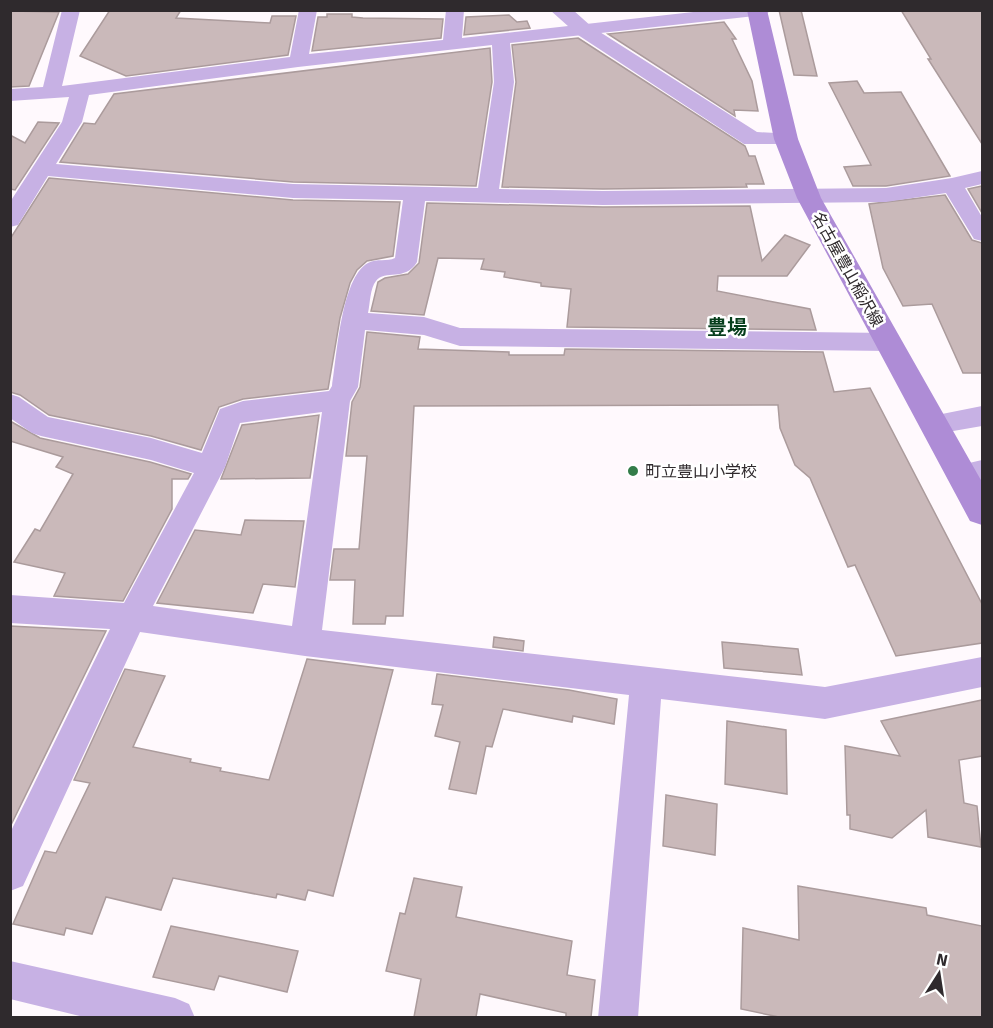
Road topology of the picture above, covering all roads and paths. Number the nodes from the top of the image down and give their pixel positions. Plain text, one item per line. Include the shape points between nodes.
1 (71, 10) edge
2 (308, 10) edge
3 (455, 10) edge
4 (560, 10) edge
5 (760, 11) edge
6 (726, 12) edge
7 (691, 14) edge
8 (585, 31) junction
9 (501, 40) junction
10 (452, 44) junction
11 (298, 61) junction
12 (81, 90) junction
13 (51, 92) junction
14 (10, 95) edge
15 (786, 139) junction
16 (44, 170) junction
17 (982, 177) edge
18 (952, 185) junction
19 (415, 194) junction
20 (488, 194) junction
21 (809, 198) junction
22 (10, 220) edge
23 (982, 234) edge
24 (354, 321) junction
25 (889, 342) junction
26 (337, 399) junction
27 (10, 404) edge
28 (982, 416) edge
29 (936, 424) junction
30 (211, 467) junction
31 (972, 473) edge
32 (982, 510) edge
33 (10, 609) edge
34 (132, 617) junction
35 (305, 642) junction
36 (982, 672) edge
37 (646, 682) junction
38 (12, 865) edge
39 (10, 980) edge
40 (175, 1017) edge
41 (618, 1017) edge

1 - 13 street
2 - 11 street
3 - 10 street
4 - 8 street
5 - 6 street
5 - 15 main road, 名古屋豊山稲沢線
6 - 7 street
7 - 8 street
8 - 9 street
8 - 15 street via 752,139
9 - 10 street
9 - 20 street via 504,82
10 - 11 street
11 - 12 street
12 - 13 street
12 - 16 street via 72,122
13 - 14 street
15 - 21 main road, 名古屋豊山稲沢線
16 - 19 street via 293,191
16 - 22 street
17 - 18 street
18 - 21 street via 886,195
18 - 23 street
19 - 20 street
19 - 24 street via 406,262 397,268 377,268 364,278
20 - 21 street
21 - 25 main road, 名古屋豊山稲沢線
24 - 25 street via 424,326 460,337
24 - 26 street via 345,387
25 - 29 main road, 名古屋豊山稲沢線
26 - 30 street via 230,416
26 - 35 street
27 - 30 street via 41,426 151,449
28 - 29 street
29 - 31 main road, 名古屋豊山稲沢線
30 - 34 street
31 - 32 main road, 名古屋豊山稲沢線
33 - 34 street
34 - 35 street
34 - 38 street
35 - 37 street
36 - 37 street via 825,703
37 - 41 street
39 - 40 street

